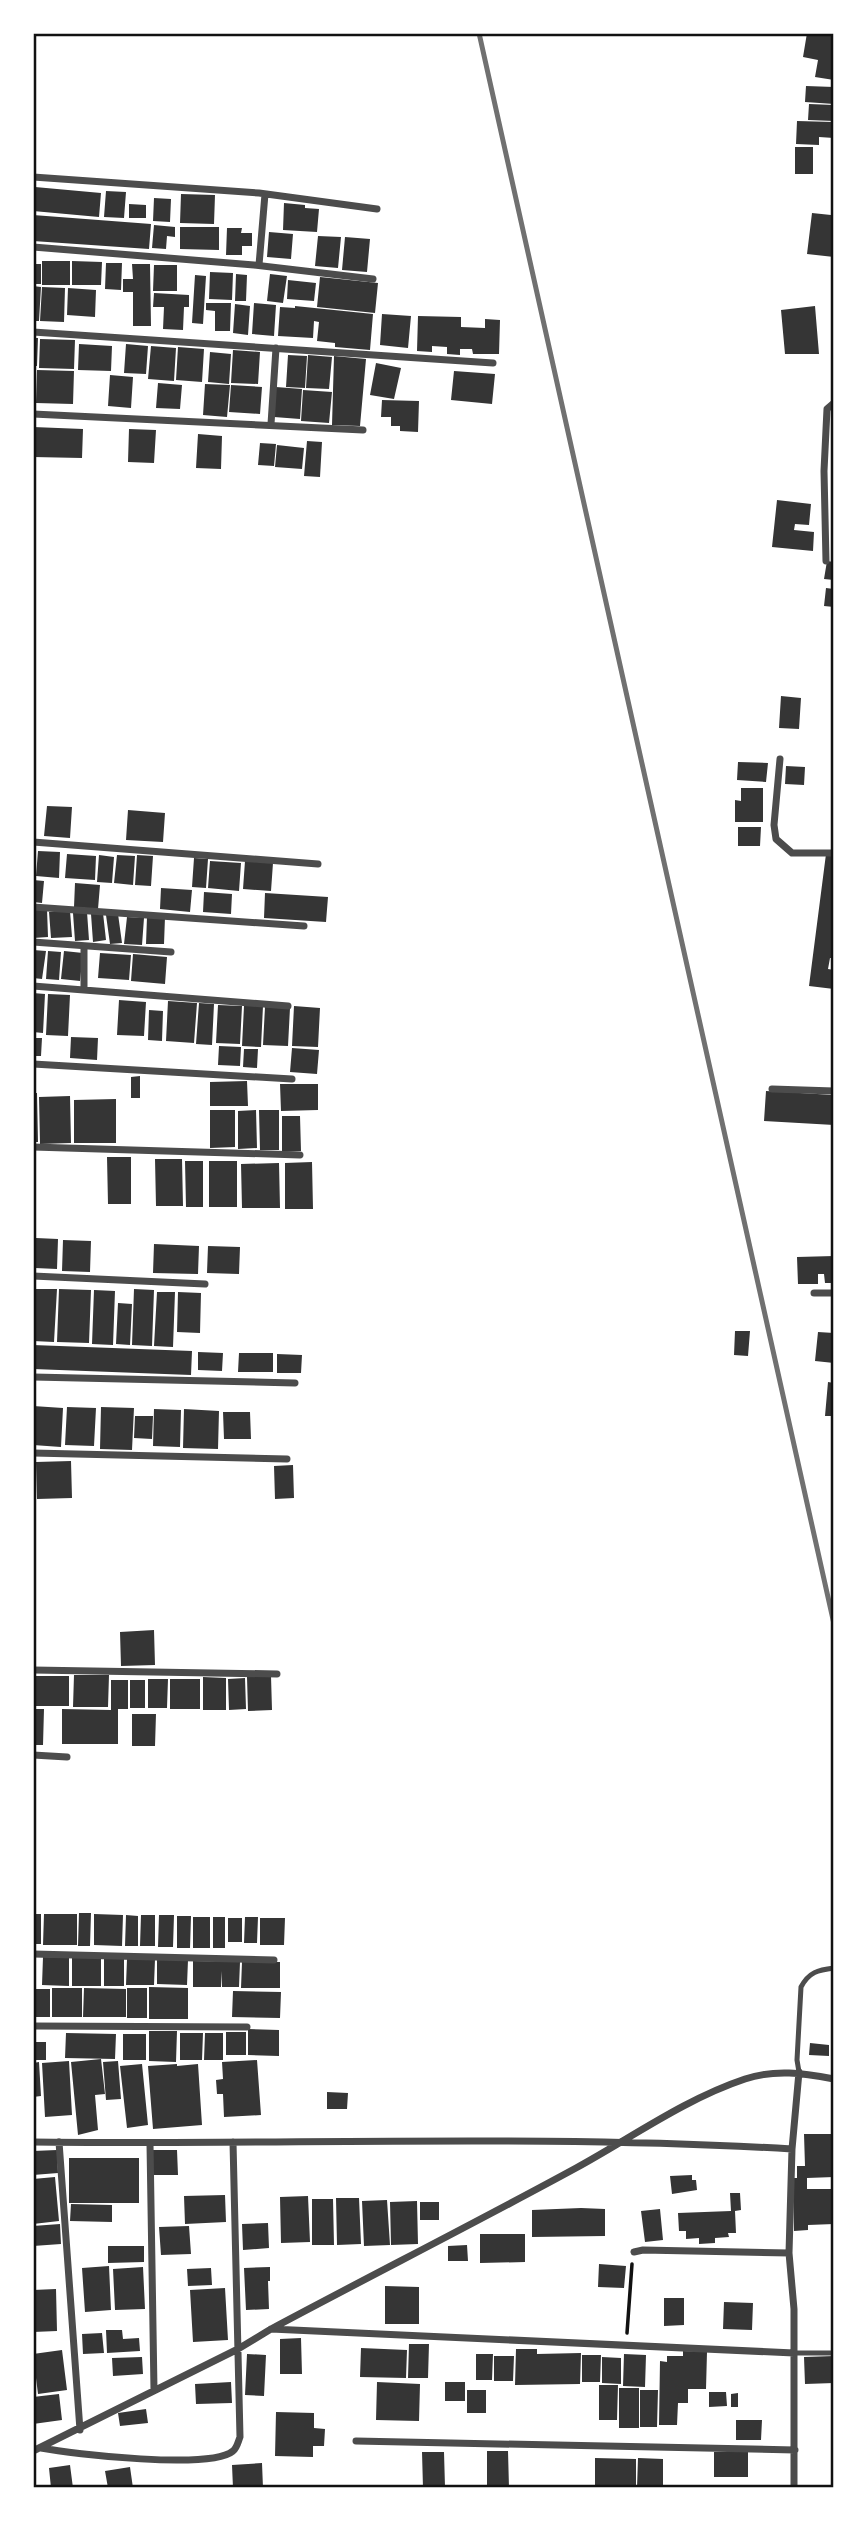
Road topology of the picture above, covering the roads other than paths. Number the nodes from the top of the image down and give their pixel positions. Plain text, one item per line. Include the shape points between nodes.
1 (33, 177) edge
2 (265, 194) junction
3 (377, 209) dead end
4 (33, 247) edge
5 (259, 265) junction
6 (373, 279) dead end
7 (33, 332) edge
8 (276, 348) junction
9 (493, 363) dead end
10 (834, 404) edge
11 (33, 414) edge
12 (271, 424) junction
13 (363, 430) dead end
14 (826, 561) dead end
15 (780, 759) dead end
16 (33, 842) edge
17 (834, 853) edge
18 (318, 864) dead end
19 (33, 907) edge
20 (304, 926) dead end
21 (33, 942) edge
22 (85, 947) junction
23 (171, 952) dead end
24 (33, 986) edge
25 (84, 989) junction
26 (288, 1006) dead end
27 (33, 1065) edge
28 (292, 1079) dead end
29 (772, 1089) dead end
30 (834, 1091) edge
31 (33, 1147) edge
32 (300, 1155) dead end
33 (33, 1276) edge
34 (205, 1284) dead end
35 (814, 1293) dead end
36 (834, 1293) edge
37 (33, 1377) edge
38 (295, 1383) dead end
39 (33, 1453) edge
40 (287, 1460) dead end
41 (33, 1670) edge
42 (277, 1674) dead end
43 (33, 1755) edge
44 (67, 1756) dead end
45 (33, 1954) edge
46 (274, 1960) dead end
47 (834, 1968) edge
48 (33, 2026) edge
49 (247, 2027) dead end
50 (799, 2072) junction
51 (834, 2079) edge
52 (623, 2141) junction
53 (33, 2142) edge
54 (233, 2142) junction
55 (59, 2143) junction
56 (150, 2144) junction
57 (792, 2148) junction
58 (634, 2252) road end
59 (789, 2253) junction
60 (271, 2329) junction
61 (239, 2349) junction
62 (794, 2353) junction
63 (834, 2353) edge
64 (154, 2390) junction
65 (80, 2430) junction
66 (356, 2441) dead end
67 (37, 2450) edge
68 (795, 2450) junction
69 (794, 2488) edge

1 - 2 street
2 - 3 street
2 - 5 street
4 - 5 street
5 - 6 street
7 - 8 street
8 - 9 street
8 - 12 street
10 - 14 street via 827,410
11 - 12 street
12 - 13 street
15 - 17 street via 776,839 792,853
16 - 18 street
19 - 20 street
21 - 22 street
22 - 23 street
22 - 25 street
24 - 25 street
25 - 26 street
27 - 28 street
29 - 30 street
31 - 32 street
33 - 34 street
35 - 36 street
37 - 38 street
39 - 40 street
41 - 42 street
43 - 44 street
45 - 46 street
47 - 50 lane via 818,1970 800,1987
48 - 49 street
50 - 51 street
50 - 52 street via 748,2078 713,2091
50 - 57 street
52 - 54 street
52 - 57 street
52 - 60 street
53 - 55 street
54 - 56 street
54 - 61 street
55 - 56 street
55 - 65 street
56 - 64 street
57 - 59 street
58 - 59 street
59 - 62 street
60 - 61 street
60 - 62 street
61 - 64 street
61 - 67 street via 240,2437 232,2452 202,2460
62 - 63 lane
62 - 68 street
64 - 65 street
65 - 67 street
66 - 68 street
68 - 69 street

